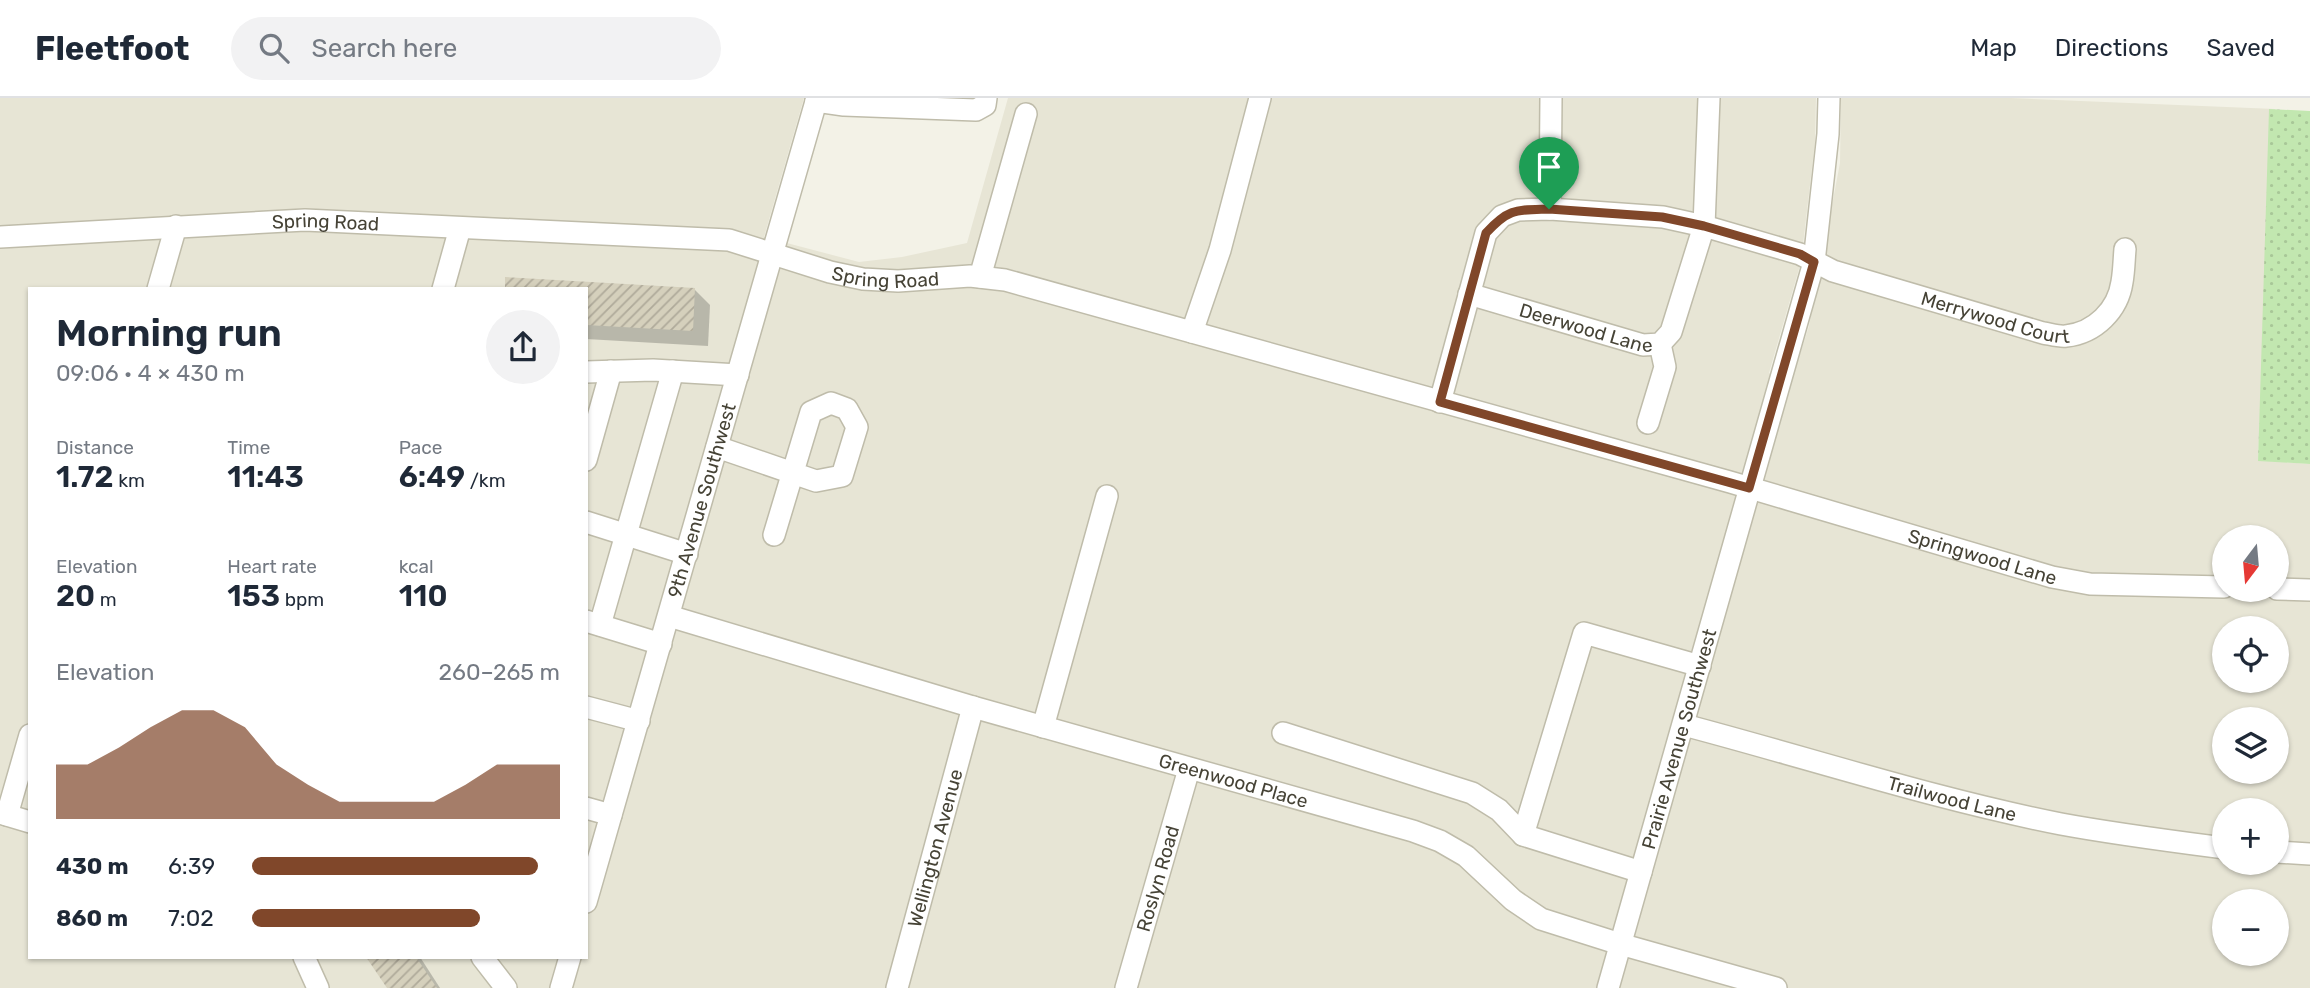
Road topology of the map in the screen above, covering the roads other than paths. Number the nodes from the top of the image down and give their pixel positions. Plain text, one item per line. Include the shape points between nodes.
1 (986, 98) edge
2 (1260, 98) edge
3 (1551, 98) edge
4 (1709, 98) edge
5 (1829, 98) edge
6 (816, 99) edge
7 (1026, 114) dead end
8 (1549, 209) junction
9 (176, 226) junction
10 (1704, 226) junction
11 (460, 228) junction
12 (0, 237) edge
13 (2125, 249) dead end
14 (773, 253) junction
15 (1814, 262) junction
16 (980, 277) junction
17 (159, 287) edge
18 (444, 287) edge
19 (1469, 294) junction
20 (1192, 332) junction
21 (1660, 344) junction
22 (611, 371) junction
23 (673, 371) junction
24 (588, 372) edge
25 (738, 375) junction
26 (1440, 402) junction
27 (1648, 424) dead end
28 (718, 447) junction
29 (588, 453) edge
30 (1749, 488) junction
31 (1107, 496) dead end
32 (588, 523) edge
33 (626, 533) junction
34 (774, 535) dead end
35 (687, 554) junction
36 (2212, 587) edge
37 (2289, 589) edge
38 (2310, 590) edge
39 (669, 616) junction
40 (593, 623) edge
41 (661, 644) junction
42 (1700, 666) junction
43 (973, 707) junction
44 (588, 708) edge
45 (639, 721) junction
46 (1684, 724) junction
47 (1044, 727) junction
48 (1283, 733) dead end
49 (28, 741) edge
50 (1189, 769) junction
51 (588, 809) edge
52 (3, 814) edge
53 (611, 815) junction
54 (28, 821) edge
55 (1523, 835) junction
56 (2212, 846) edge
57 (2289, 853) edge
58 (2310, 854) edge
59 (1641, 873) junction
60 (588, 895) edge
61 (1620, 944) junction
62 (305, 959) edge
63 (569, 959) edge
64 (318, 988) edge
65 (561, 988) edge
66 (897, 988) edge
67 (1126, 988) edge
68 (1608, 988) edge
69 (1776, 988) edge

1 - 6 street via 985,105 976,110 844,106
2 - 20 street via 1220,250
3 - 8 street
4 - 10 street, Deerwood Lane
5 - 15 street, Prairie Avenue Southwest
6 - 14 street, 9th Avenue Southwest
7 - 16 street
8 - 10 street, Merrywood Court via 1662,217
8 - 19 street, Merrywood Court via 1518,210 1502,216 1486,233
9 - 11 street, Spring Road via 305,220
9 - 12 street, Spring Road
9 - 17 street
10 - 15 street, Merrywood Court
10 - 21 street, Deerwood Lane via 1671,332
11 - 14 street, Spring Road via 729,240
11 - 18 street
13 - 15 street, Merrywood Court via 2115,305 2101,322 2064,336
14 - 16 street, Spring Road via 863,279
14 - 25 street, 9th Avenue Southwest
15 - 30 street, Prairie Avenue Southwest
16 - 20 street, Spring Road via 1040,288
19 - 21 street, Deerwood Lane via 1643,345
19 - 26 street, Merrywood Court
20 - 26 street, Spring Road
21 - 27 street via 1665,367
22 - 23 street
22 - 24 street
22 - 29 street
23 - 25 street
23 - 33 street
25 - 28 street, 9th Avenue Southwest
26 - 30 street, Spring Road
28 - 34 street via 792,473
28 - 35 street, 9th Avenue Southwest
30 - 36 street, Springwood Lane via 2052,577 2090,584
30 - 42 street, Prairie Avenue Southwest
31 - 47 street
32 - 33 street
33 - 35 street
33 - 40 street
35 - 39 street, 9th Avenue Southwest
37 - 38 street
39 - 41 street, 9th Avenue Southwest
39 - 43 street, Greenwood Place
40 - 41 street
41 - 45 street, 9th Avenue Southwest
42 - 46 street, Prairie Avenue Southwest
42 - 55 street via 1584,633
43 - 47 street, Greenwood Place
43 - 66 street, Wellington Avenue
44 - 45 street
45 - 53 street, 9th Avenue Southwest
46 - 56 street, Trailwood Lane via 1993,808 2073,826
46 - 59 street, Prairie Avenue Southwest
47 - 50 street, Greenwood Place
48 - 55 street via 1472,793 1499,810
49 - 52 street
50 - 61 street, Greenwood Place via 1440,841 1466,856 1541,919
50 - 67 street, Roslyn Road
51 - 53 street
52 - 54 street
53 - 60 street, 9th Avenue Southwest
55 - 59 street
57 - 58 street
59 - 61 street, Prairie Avenue Southwest
61 - 68 street, Prairie Avenue Southwest
61 - 69 street, Greenwood Place
62 - 64 street
63 - 65 street

